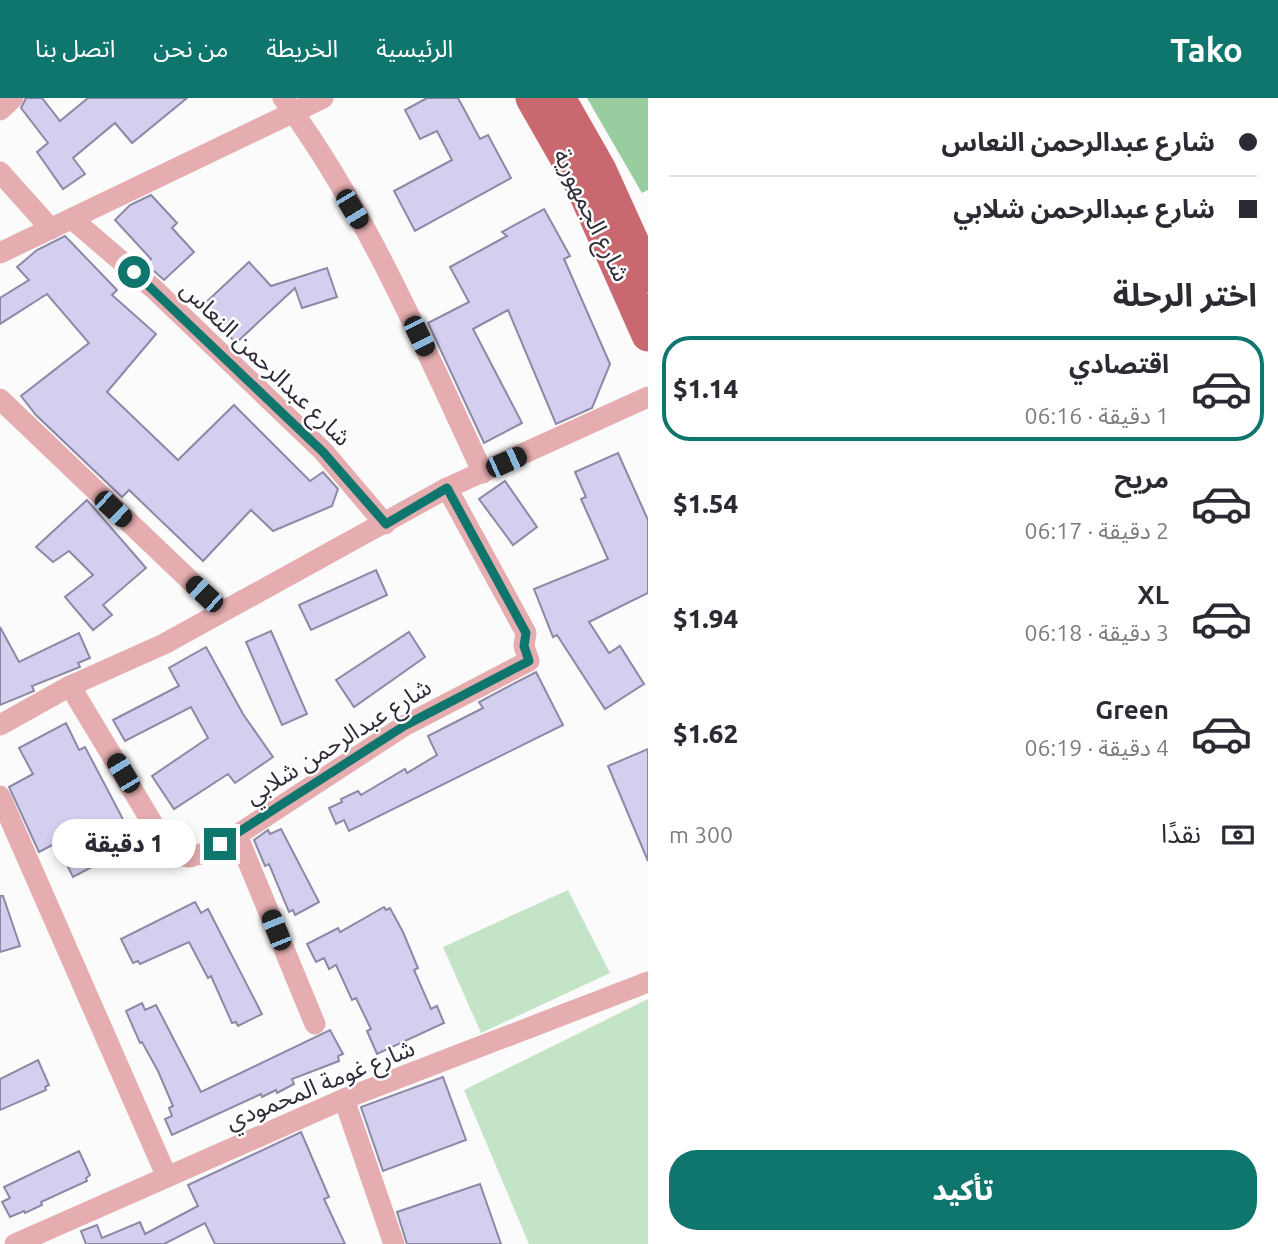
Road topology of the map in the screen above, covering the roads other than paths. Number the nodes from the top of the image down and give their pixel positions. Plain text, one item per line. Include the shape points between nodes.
1 (13, 98) edge
2 (323, 98) edge
3 (532, 98) edge
4 (559, 98) edge
5 (289, 106) edge
6 (0, 110) edge
7 (0, 172) edge
8 (72, 219) junction
9 (51, 229) junction
10 (0, 253) edge
11 (648, 276) edge
12 (648, 335) edge
13 (648, 397) edge
14 (0, 399) edge
15 (483, 473) junction
16 (447, 488) junction
17 (386, 524) junction
18 (222, 611) junction
19 (70, 686) junction
20 (0, 725) edge
21 (0, 796) edge
22 (237, 835) junction
23 (648, 982) edge
24 (315, 1024) dead end
25 (344, 1099) junction
26 (167, 1177) junction
27 (19, 1243) edge
28 (394, 1244) edge

1 - 6 street
2 - 5 street
3 - 12 main road, شارع الجمهورية via 599,222
4 - 11 main road, شارع الجمهورية via 600,170
5 - 8 street
5 - 15 street via 401,297
7 - 9 street
8 - 9 street
8 - 17 street, شارع عبدالرحمن النعاس via 154,289 323,452
9 - 10 street
13 - 15 street
14 - 18 street
15 - 16 street
16 - 17 street
16 - 22 street, شارع عبدالرحمن شلابي via 526,633 529,661 404,726
17 - 18 street
18 - 19 street via 164,644
19 - 20 street
19 - 22 street, شارع عبدالرحمن شلابي via 162,839 174,850 190,858
21 - 26 street
22 - 24 street
23 - 25 street, شارع غومة المحمودي
25 - 26 street, شارع غومة المحمودي
25 - 28 street
26 - 27 street, شارع غومة المحمودي

